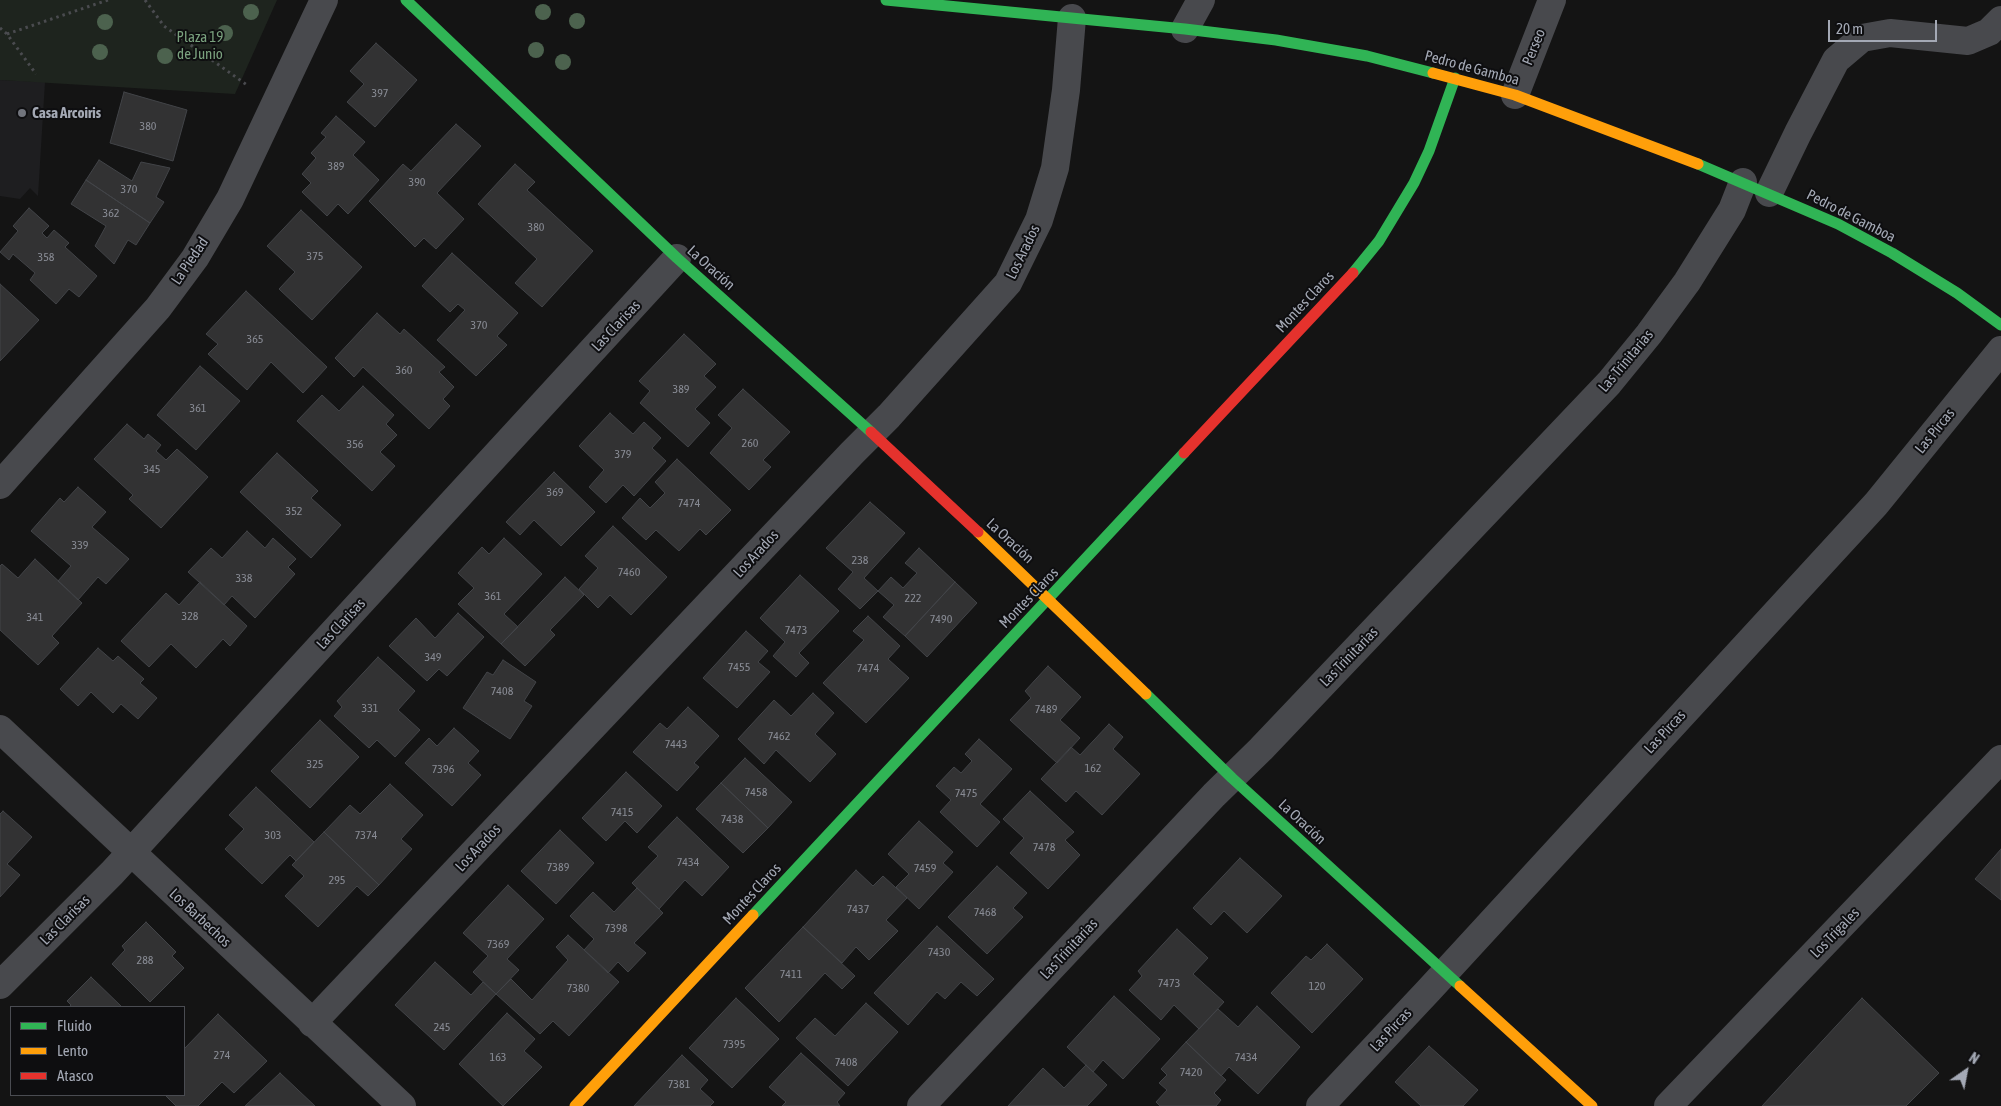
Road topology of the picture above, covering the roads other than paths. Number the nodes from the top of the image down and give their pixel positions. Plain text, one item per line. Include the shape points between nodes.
1 (324, 0) edge
2 (406, 0) edge
3 (1201, 0) edge
4 (1552, 0) edge
5 (903, 1) edge
6 (1072, 18) junction
7 (2001, 20) edge
8 (1185, 29) junction
9 (1455, 78) junction
10 (1515, 95) junction
11 (1743, 182) junction
12 (1769, 193) junction
13 (677, 258) junction
14 (2001, 325) edge
15 (2001, 350) edge
16 (871, 433) junction
17 (0, 485) edge
18 (1048, 599) junction
19 (0, 729) edge
20 (2001, 759) edge
21 (1232, 778) junction
22 (130, 852) junction
23 (1444, 973) junction
24 (0, 985) edge
25 (312, 1023) junction
26 (402, 1106) edge
27 (575, 1106) edge
28 (921, 1106) edge
29 (1320, 1106) edge
30 (1592, 1106) edge
31 (1668, 1106) edge

1 - 17 street, La Piedad via 230,199 194,258 158,308
2 - 13 main road, La Oración
3 - 8 street
4 - 10 street, Perseo
5 - 6 main road, Pedro de Gamboa
6 - 8 main road, Pedro de Gamboa
6 - 16 street, Los Arados via 1055,168 1035,228 1008,283
7 - 12 street via 1989,32 1968,41 1890,33 1862,38 1836,60
8 - 9 main road, Pedro de Gamboa via 1367,56
9 - 10 main road, Pedro de Gamboa
9 - 18 main road, Montes Claros via 1429,151 1379,241
10 - 11 main road, Pedro de Gamboa
11 - 12 main road, Pedro de Gamboa
11 - 21 street, Las Trinitarias via 1732,210 1687,282 1610,383
12 - 14 main road, Pedro de Gamboa via 1892,253
13 - 16 main road, La Oración
13 - 22 street, Las Clarisas
15 - 23 street, Las Pircas via 1876,504
16 - 18 main road, La Oración
16 - 25 street, Los Arados
18 - 21 main road, La Oración
18 - 27 main road, Montes Claros
19 - 22 street, Los Barbechos
20 - 31 street, Los Trigales
21 - 23 main road, La Oración
21 - 28 street, Las Trinitarias
22 - 24 street, Las Clarisas
22 - 25 street, Los Barbechos
23 - 29 street, Las Pircas
23 - 30 main road, La Oración
25 - 26 street, Los Barbechos

